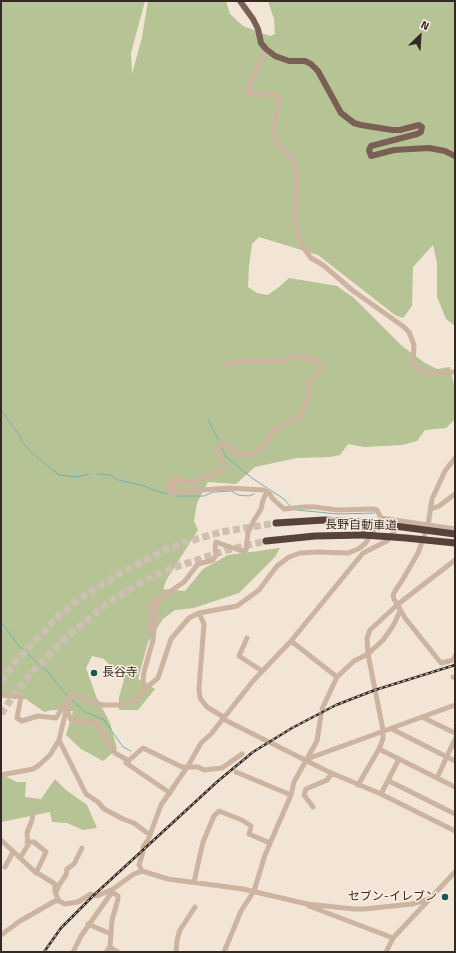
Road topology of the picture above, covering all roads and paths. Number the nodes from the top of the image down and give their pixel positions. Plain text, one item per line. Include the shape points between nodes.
1 (240, 1) edge
2 (266, 49) junction
3 (455, 156) edge
4 (223, 365) dead end
5 (455, 372) edge
6 (455, 458) edge
7 (179, 480) junction
8 (267, 492) junction
9 (455, 494) edge
10 (173, 495) dead end
11 (431, 509) junction
12 (381, 518) junction
13 (402, 521) junction
14 (276, 523) tunnel mouth
15 (428, 525) junction
16 (455, 528) edge
17 (455, 534) edge
18 (266, 541) tunnel mouth
19 (455, 543) edge
20 (455, 560) edge
21 (159, 599) junction
22 (397, 605) junction
23 (400, 611) junction
24 (199, 613) junction
25 (149, 630) dead end
26 (247, 638) dead end
27 (291, 641) junction
28 (368, 654) junction
29 (455, 656) edge
30 (262, 671) junction
31 (337, 677) junction
32 (146, 688) junction
33 (1, 695) edge
34 (455, 705) edge
35 (66, 707) junction
36 (422, 717) junction
37 (223, 719) junction
38 (392, 729) junction
39 (384, 730) junction
40 (455, 733) edge
41 (455, 739) edge
42 (59, 740) junction
43 (379, 749) junction
44 (242, 754) dead end
45 (447, 757) junction
46 (399, 759) junction
47 (306, 760) junction
48 (129, 761) junction
49 (455, 761) edge
50 (188, 766) junction
51 (236, 772) dead end
52 (332, 773) junction
53 (1, 775) edge
54 (437, 778) junction
55 (389, 781) junction
56 (358, 785) junction
57 (455, 787) edge
58 (170, 793) junction
59 (382, 794) junction
60 (291, 795) junction
61 (313, 807) dead end
62 (33, 812) dead end
63 (455, 814) edge
64 (455, 831) edge
65 (150, 835) junction
66 (1, 840) edge
67 (27, 842) junction
68 (270, 843) junction
69 (82, 848) dead end
70 (13, 852) junction
71 (20, 858) junction
72 (5, 867) dead end
73 (142, 871) junction
74 (455, 872) edge
75 (36, 873) junction
76 (194, 882) junction
77 (113, 890) junction
78 (254, 891) junction
79 (55, 893) junction
80 (429, 900) junction
81 (59, 901) junction
82 (307, 904) junction
83 (195, 907) dead end
84 (88, 924) junction
85 (111, 934) junction
86 (1, 935) edge
87 (393, 938) junction
88 (110, 947) junction
89 (73, 952) edge
90 (106, 952) edge
91 (118, 952) edge
92 (176, 952) edge
93 (224, 952) edge
94 (386, 952) edge

1 - 2 main road via 253,20
2 - 3 main road via 275,56 289,61 305,61 311,64 341,113 354,123 392,130 419,125 422,127 421,132 417,134 371,146 371,156 394,150 429,148
2 - 5 street via 247,90 251,94 277,95 279,98 274,134 278,144 292,158 295,166 295,220 303,247 309,256 409,332 414,345 413,363 417,369 427,373
4 - 7 street via 236,362 276,362 301,356 319,362 322,366 308,384 310,395 300,417 276,429 261,449 248,455 239,454 221,444 217,452 221,456 223,470 194,482
6 - 11 street via 445,471 432,499
7 - 8 street via 173,486 179,492 228,488
7 - 10 street via 173,478 170,482 168,490
8 - 12 street via 284,509 373,509 377,510
8 - 21 street via 248,533 245,551 216,542 216,555 213,560 198,564 184,582
9 - 11 street
11 - 15 street
12 - 13 street
12 - 24 street via 358,549 348,554 326,552 289,557 277,566 259,590 237,606
13 - 15 street
13 - 27 street via 387,541 363,553
14 - 17 highway, 長野自動車道, bridge via 324,520 372,523
15 - 16 street
15 - 22 street via 418,553 395,591 394,600
18 - 19 highway, 長野自動車道, bridge via 315,536 364,536
20 - 22 street
21 - 25 street via 155,599 152,604
21 - 32 street via 153,640 144,672 143,681
22 - 23 street
22 - 28 street via 370,630 367,638
23 - 28 street via 383,640
23 - 29 street via 441,663 453,660
24 - 32 street via 189,618 171,639 159,676
24 - 37 street via 204,624 200,698
26 - 30 street via 239,656
27 - 30 street
27 - 31 street
28 - 31 street via 354,661
28 - 39 street
30 - 37 street
31 - 47 street via 322,712 317,741
32 - 35 street via 136,700 122,705 103,705 77,695 69,698
33 - 35 street via 21,697 17,718 22,721 38,716 56,718 64,705
34 - 36 street
35 - 42 street
35 - 48 street via 71,720 96,724 115,753
36 - 38 street
36 - 40 street
37 - 47 street
37 - 50 street via 201,743
38 - 39 street
38 - 45 street
39 - 43 street
39 - 47 street
41 - 45 street
42 - 53 street via 50,755 38,766
42 - 65 street via 86,794 104,809 134,823
43 - 46 street
43 - 56 street
44 - 50 street via 222,768 204,770
45 - 49 street
45 - 54 street
46 - 54 street
46 - 55 street
47 - 52 street
47 - 60 street via 294,782
48 - 50 street via 144,748 178,765
48 - 58 street via 126,763
50 - 58 street
51 - 60 street
52 - 56 street
52 - 61 street via 327,780 306,789 304,795
54 - 57 street
55 - 59 street
55 - 63 street
56 - 59 street
58 - 65 street via 161,805
59 - 64 street
60 - 68 street
62 - 67 street
65 - 73 street via 143,847 139,865
66 - 70 street
67 - 71 street via 28,845
67 - 75 street via 34,842 46,852
68 - 76 street via 250,834 251,826 242,820 219,811 214,816 203,842
68 - 78 street
69 - 79 street via 74,864 67,869 66,876
70 - 71 street
70 - 72 street
71 - 75 street
73 - 76 street via 168,879
73 - 77 street
74 - 80 street
75 - 79 street via 54,884
76 - 78 street
77 - 81 street via 97,896 91,894 78,902 65,904
77 - 84 street
77 - 85 street via 118,896
78 - 82 street
78 - 93 street via 241,911
79 - 81 street
80 - 82 street via 364,909
80 - 87 street
81 - 86 street via 20,921
82 - 87 street
83 - 92 street via 180,930
84 - 85 street
84 - 89 street
85 - 88 street
87 - 94 street
88 - 90 street
88 - 91 street

